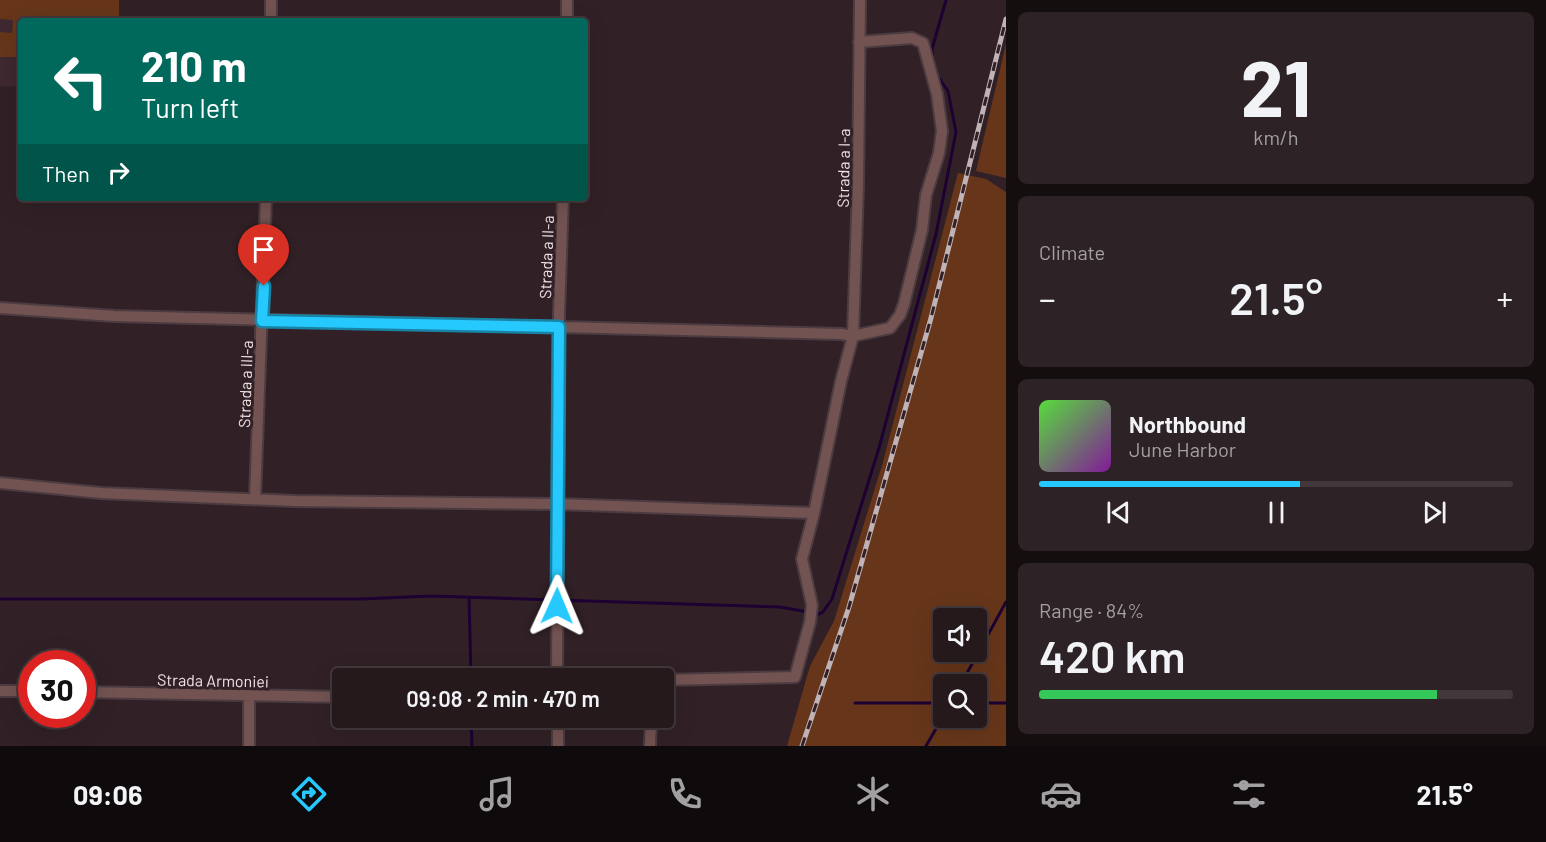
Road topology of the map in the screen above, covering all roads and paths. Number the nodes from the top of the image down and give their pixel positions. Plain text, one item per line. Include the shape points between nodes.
1 (271, 0) edge
2 (567, 0) edge
3 (860, 0) edge
4 (271, 18) edge
5 (567, 18) edge
6 (859, 42) junction
7 (266, 201) edge
8 (563, 201) edge
9 (0, 308) edge
10 (262, 321) junction
11 (559, 327) junction
12 (853, 336) junction
13 (0, 483) edge
14 (255, 499) junction
15 (558, 504) junction
16 (814, 513) junction
17 (557, 668) edge
18 (674, 680) edge
19 (0, 690) edge
20 (18, 691) edge
21 (96, 692) edge
22 (249, 696) junction
23 (332, 698) edge
24 (558, 728) edge
25 (651, 728) edge
26 (249, 746) edge
27 (558, 746) edge
28 (650, 746) edge

1 - 4 street
2 - 5 street
3 - 6 street, Strada a I-a
6 - 12 street, Strada a I-a
6 - 12 street via 912,38 923,43 938,94 942,131 900,315 890,328
7 - 10 street, Strada a III-a
8 - 11 street, Strada a II-a
9 - 10 street
10 - 11 street
10 - 14 street, Strada a III-a
11 - 12 street
11 - 15 street, Strada a II-a
12 - 16 street, Strada a I-a
13 - 14 street via 120,494
14 - 15 street
15 - 16 street
15 - 17 street, Strada a II-a
16 - 18 street, Strada a I-a via 802,558 812,605 795,677
19 - 20 street
21 - 22 street, Strada Armoniei
22 - 23 street, Strada Armoniei
22 - 26 street
24 - 27 street
25 - 28 street

